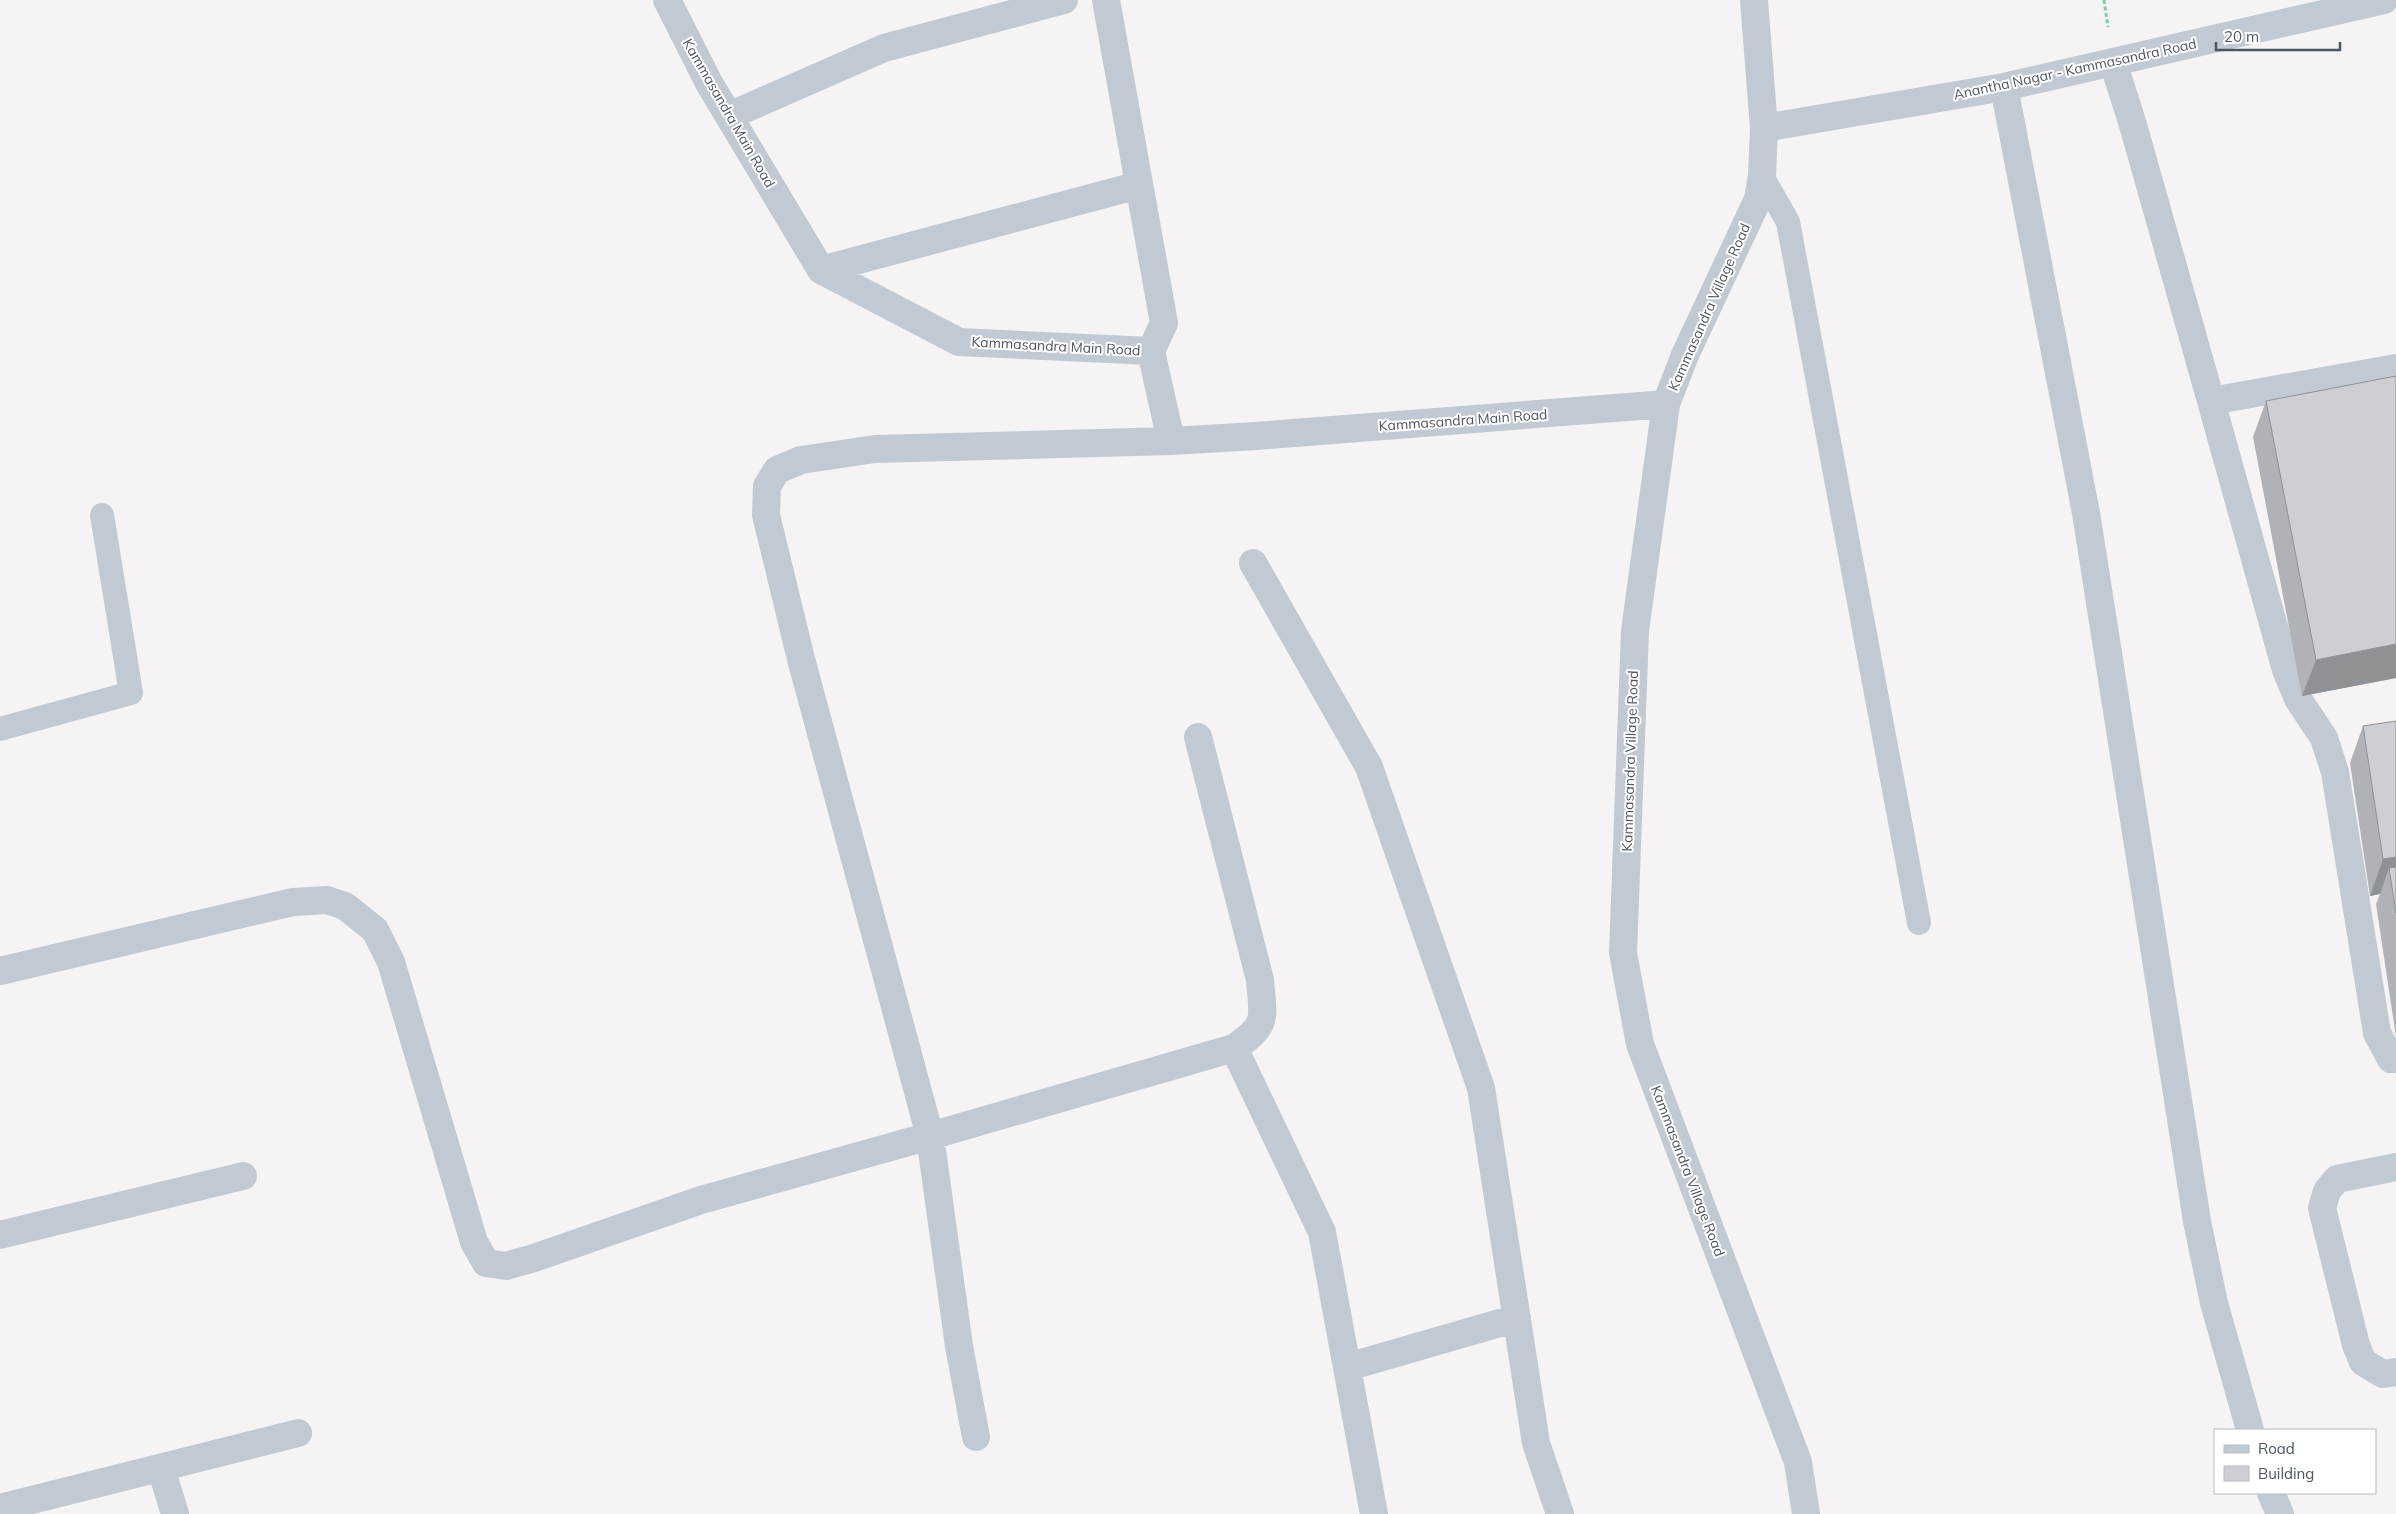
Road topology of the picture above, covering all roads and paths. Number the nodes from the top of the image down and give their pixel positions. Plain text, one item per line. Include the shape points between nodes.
1 (667, 0) edge
2 (1064, 0) edge
3 (1106, 0) edge
4 (1754, 0) edge
5 (2384, 0) edge
6 (2324, 7) edge
7 (2113, 62) junction
8 (2004, 87) junction
9 (728, 116) junction
10 (1764, 128) junction
11 (1762, 176) junction
12 (1139, 185) junction
13 (821, 270) junction
14 (1150, 350) junction
15 (2396, 368) edge
16 (2211, 401) junction
17 (1666, 404) junction
18 (1171, 441) junction
19 (102, 515) dead end
20 (1253, 563) dead end
21 (0, 729) edge
22 (1198, 737) dead end
23 (1918, 923) dead end
24 (0, 971) edge
25 (1234, 1048) junction
26 (2396, 1059) edge
27 (930, 1136) junction
28 (2396, 1167) edge
29 (243, 1176) dead end
30 (0, 1235) edge
31 (1517, 1318) junction
32 (1347, 1364) junction
33 (2396, 1372) edge
34 (2250, 1429) edge
35 (298, 1433) dead end
36 (976, 1437) dead end
37 (161, 1468) junction
38 (2271, 1494) edge
39 (0, 1508) edge
40 (175, 1514) edge
41 (1374, 1514) edge
42 (1560, 1514) edge
43 (1806, 1514) edge
44 (2280, 1514) edge

1 - 9 street, Kammasandra Main Road
2 - 9 street via 884,48
3 - 12 street
4 - 10 street, Kammasandra Village Road
5 - 6 street, Anantha Nagar - Kammasandra Road
6 - 7 street, Anantha Nagar - Kammasandra Road
7 - 8 street, Anantha Nagar - Kammasandra Road
7 - 16 street
8 - 10 street, Anantha Nagar - Kammasandra Road
8 - 34 street via 2087,522 2197,1221 2214,1303
9 - 13 street, Kammasandra Main Road
10 - 11 street, Kammasandra Village Road
11 - 17 street, Kammasandra Village Road via 1758,199 1685,355
11 - 23 lane via 1788,222
12 - 13 street
12 - 14 street via 1164,323
13 - 14 street, Kammasandra Main Road via 959,342
14 - 18 street, Kammasandra Main Road
15 - 16 street
16 - 26 street via 2286,670 2298,699 2324,738 2335,772 2377,1033 2391,1059
17 - 18 street, Kammasandra Main Road
17 - 43 street, Kammasandra Village Road via 1635,631 1623,953 1640,1044 1798,1462
18 - 27 street via 875,449 801,460 777,470 767,486 766,516 801,659
19 - 21 lane via 131,692
20 - 31 street via 1369,767 1478,1079
22 - 25 street via 1260,980 1263,1016 1256,1033
24 - 27 street via 293,902 327,900 345,906 375,930 391,962 474,1242 486,1263 506,1266 534,1258 701,1200
25 - 27 street
25 - 32 street via 1322,1232
27 - 36 street via 959,1346
28 - 33 street via 2337,1179 2327,1191 2322,1208 2363,1362 2383,1374
29 - 30 street
31 - 32 street via 1358,1364
31 - 42 street via 1536,1443
32 - 41 street
35 - 37 street
37 - 39 street
37 - 40 street
38 - 44 street

